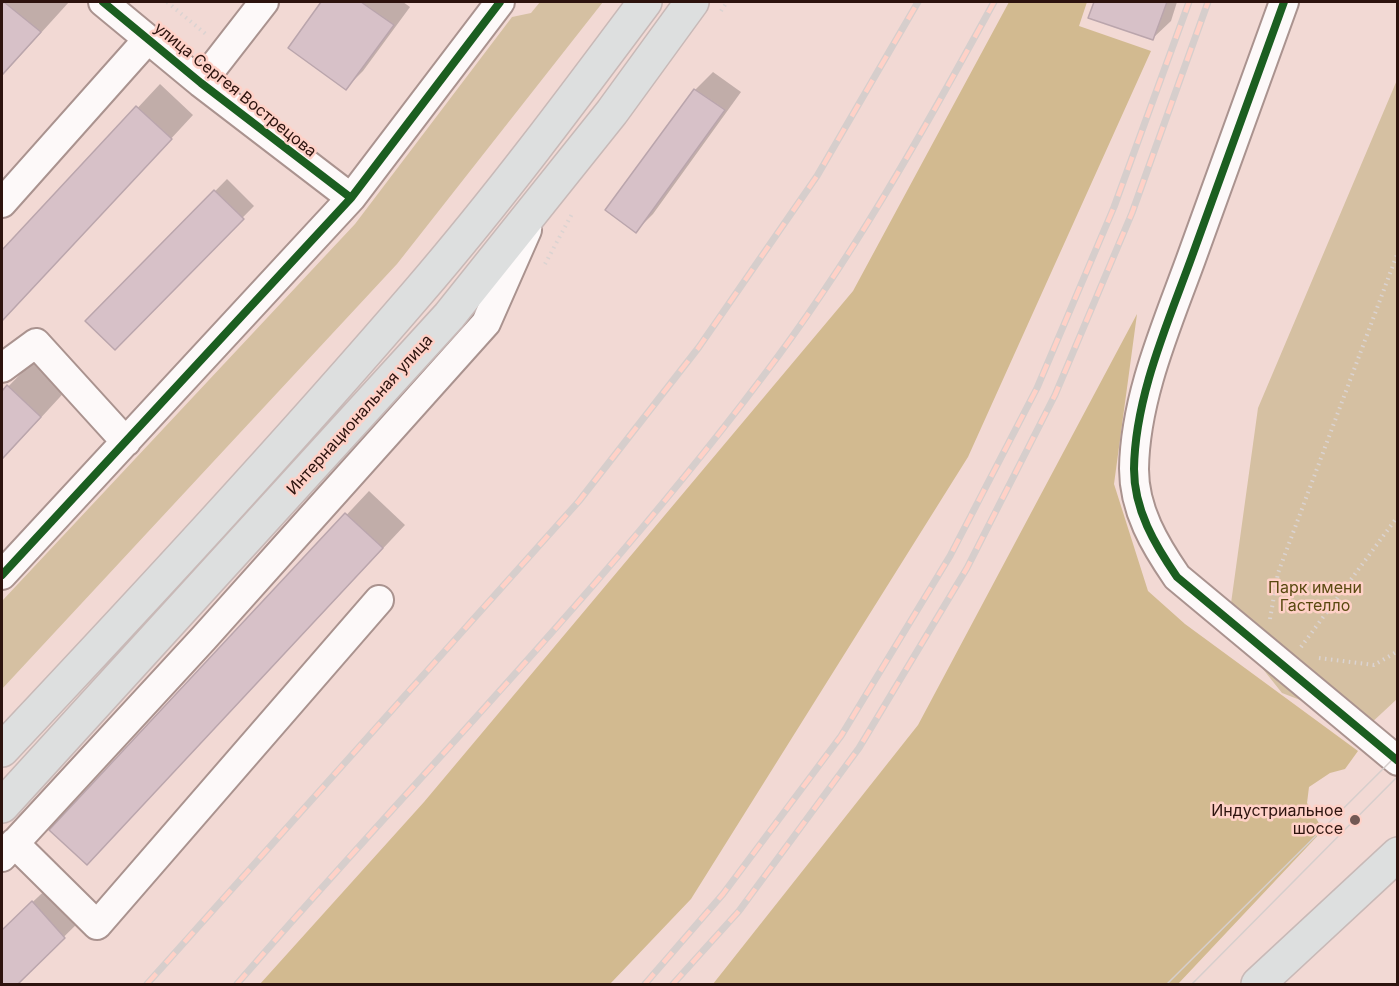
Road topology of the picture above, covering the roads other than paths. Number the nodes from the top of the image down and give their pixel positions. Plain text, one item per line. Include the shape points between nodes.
1 (103, 2) edge
2 (264, 2) edge
3 (500, 2) edge
4 (645, 2) edge
5 (1284, 2) edge
6 (704, 9) edge
7 (148, 39) junction
8 (201, 83) junction
9 (351, 198) junction
10 (2, 203) edge
11 (538, 204) junction
12 (420, 290) junction
13 (449, 316) junction
14 (2, 368) edge
15 (126, 442) junction
16 (2, 575) edge
17 (379, 600) dead end
18 (2, 750) edge
19 (1398, 761) edge
20 (2, 806) edge
21 (8, 850) edge
22 (1398, 854) edge
23 (1258, 984) edge

1 - 7 street, улица Сергея Вострецова
2 - 8 street
3 - 9 street
4 - 12 main road via 535,150
5 - 19 street via 1155,358 1137,430 1134,470 1140,508 1156,545 1177,578 1229,623 1290,661
6 - 11 main road, Интернациональная улица via 612,112
7 - 8 street, улица Сергея Вострецова
7 - 10 street
8 - 9 street, улица Сергея Вострецова
9 - 15 street
11 - 13 main road, Интернациональная улица
11 - 21 street via 486,323
12 - 13 street
12 - 18 main road
13 - 20 main road, Интернациональная улица
14 - 15 street via 36,343
15 - 16 street
17 - 21 street via 97,925
22 - 23 main road

